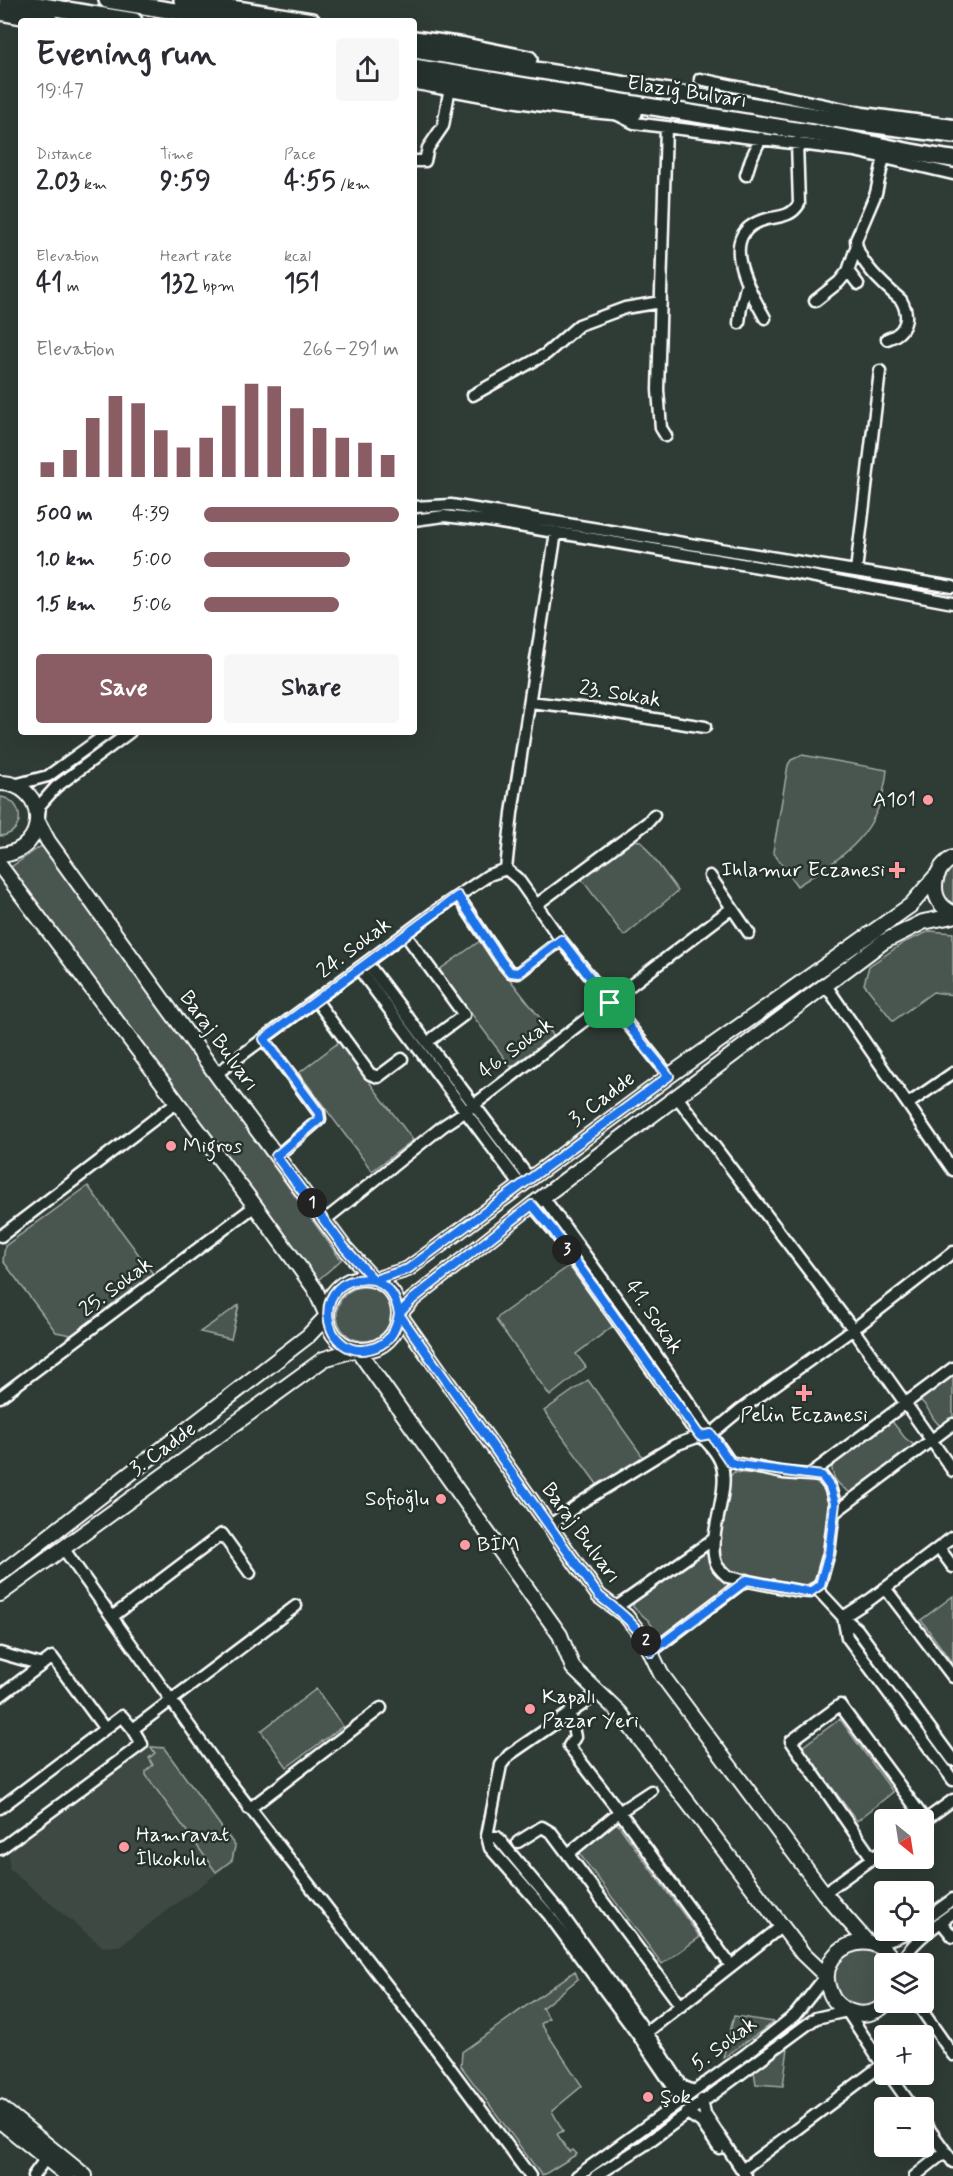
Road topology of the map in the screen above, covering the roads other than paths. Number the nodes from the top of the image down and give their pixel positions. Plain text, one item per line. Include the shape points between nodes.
1 (7, 0) edge
2 (107, 0) edge
3 (182, 0) edge
4 (0, 12) edge
5 (33, 18) edge
6 (116, 18) edge
7 (218, 18) edge
8 (293, 18) edge
9 (417, 39) edge
10 (417, 50) edge
11 (417, 68) edge
12 (700, 79) dead end
13 (417, 82) edge
14 (613, 82) junction
15 (450, 87) junction
16 (610, 112) junction
17 (703, 117) junction
18 (953, 125) edge
19 (666, 127) junction
20 (953, 135) edge
21 (761, 138) junction
22 (797, 142) junction
23 (884, 157) junction
24 (953, 159) edge
25 (417, 161) edge
26 (953, 174) edge
27 (746, 176) dead end
28 (856, 248) junction
29 (848, 271) junction
30 (747, 283) junction
31 (858, 284) dead end
32 (815, 301) dead end
33 (661, 302) junction
34 (765, 318) dead end
35 (739, 324) dead end
36 (887, 339) dead end
37 (880, 371) dead end
38 (473, 395) dead end
39 (666, 436) dead end
40 (417, 507) edge
41 (417, 520) edge
42 (556, 532) junction
43 (856, 571) junction
44 (953, 586) edge
45 (953, 603) edge
46 (530, 702) junction
47 (705, 727) dead end
48 (105, 735) edge
49 (126, 735) edge
50 (0, 772) edge
51 (0, 783) edge
52 (14, 785) junction
53 (654, 815) dead end
54 (38, 822) junction
55 (953, 845) edge
56 (0, 855) edge
57 (950, 859) edge
58 (0, 866) edge
59 (506, 869) junction
60 (710, 876) dead end
61 (935, 877) junction
62 (458, 896) junction
63 (536, 905) junction
64 (732, 908) junction
65 (953, 914) edge
66 (749, 933) dead end
67 (405, 934) junction
68 (561, 940) junction
69 (363, 966) junction
70 (825, 984) junction
71 (316, 1000) junction
72 (610, 1003) junction
73 (433, 1038) dead end
74 (264, 1039) junction
75 (402, 1059) dead end
76 (953, 1073) edge
77 (216, 1074) junction
78 (669, 1076) junction
79 (677, 1097) junction
80 (177, 1102) junction
81 (908, 1104) junction
82 (470, 1108) junction
83 (276, 1156) junction
84 (953, 1170) edge
85 (526, 1182) junction
86 (537, 1201) junction
87 (255, 1206) junction
88 (325, 1220) junction
89 (1, 1236) edge
90 (953, 1252) edge
91 (374, 1280) junction
92 (399, 1314) junction
93 (327, 1316) junction
94 (853, 1329) junction
95 (357, 1349) junction
96 (953, 1368) edge
97 (0, 1397) edge
98 (904, 1403) junction
99 (953, 1424) edge
100 (706, 1435) junction
101 (930, 1441) junction
102 (726, 1464) junction
103 (953, 1471) edge
104 (809, 1475) junction
105 (834, 1513) junction
106 (549, 1526) junction
107 (953, 1537) edge
108 (715, 1538) junction
109 (63, 1548) junction
110 (939, 1548) junction
111 (953, 1567) edge
112 (250, 1573) dead end
113 (0, 1574) edge
114 (747, 1580) junction
115 (816, 1587) junction
116 (885, 1588) junction
117 (0, 1594) edge
118 (296, 1606) dead end
119 (615, 1608) junction
120 (112, 1617) junction
121 (843, 1617) junction
122 (651, 1652) junction
123 (0, 1653) edge
124 (42, 1665) junction
125 (953, 1677) edge
126 (599, 1693) junction
127 (0, 1696) edge
128 (172, 1700) junction
129 (381, 1708) dead end
130 (570, 1712) junction
131 (105, 1729) junction
132 (133, 1729) junction
133 (953, 1760) edge
134 (953, 1780) edge
135 (651, 1791) dead end
136 (953, 1800) edge
137 (0, 1808) edge
138 (249, 1809) junction
139 (917, 1809) edge
140 (619, 1812) junction
141 (934, 1814) edge
142 (487, 1836) junction
143 (518, 1842) dead end
144 (0, 1849) edge
145 (568, 1854) junction
146 (872, 1858) joint
147 (824, 1893) junction
148 (953, 1899) edge
149 (934, 1913) edge
150 (953, 1913) edge
151 (941, 1922) junction
152 (782, 1926) junction
153 (953, 1937) edge
154 (884, 1941) edge
155 (867, 1942) junction
156 (888, 1953) edge
157 (907, 1953) edge
158 (731, 1966) junction
159 (826, 1976) junction
160 (681, 2006) junction
161 (847, 2011) junction
162 (874, 2012) edge
163 (924, 2013) edge
164 (647, 2032) junction
165 (874, 2053) edge
166 (953, 2055) edge
167 (874, 2074) edge
168 (694, 2091) junction
169 (702, 2100) junction
170 (679, 2101) junction
171 (0, 2107) edge
172 (687, 2114) junction
173 (0, 2121) edge
174 (934, 2136) edge
175 (945, 2152) junction
176 (46, 2158) junction
177 (953, 2162) edge
178 (742, 2174) edge
179 (33, 2176) edge
180 (68, 2176) edge
181 (85, 2176) edge
182 (530, 2176) edge
183 (577, 2176) edge
184 (596, 2176) edge
185 (915, 2176) edge

1 - 6 highway
2 - 7 highway
3 - 8 highway
4 - 5 highway
9 - 14 highway via 545,62
10 - 14 highway, Elazığ Bulvarı
11 - 17 highway, Elazığ Bulvarı
12 - 18 street via 863,113
13 - 15 highway
14 - 20 highway, Elazığ Bulvarı
15 - 16 highway
15 - 25 street via 443,126 428,148 425,161
16 - 17 highway
16 - 19 street via 634,123
17 - 24 highway, Elazığ Bulvarı
19 - 21 street
19 - 33 street
21 - 22 street
21 - 27 street
22 - 23 street
22 - 30 street via 799,204 795,211 748,226 741,234 741,269
23 - 26 street
23 - 28 street
28 - 29 street
28 - 36 street via 906,308 904,327
29 - 31 street
29 - 32 street
30 - 34 street
30 - 35 street
33 - 38 street via 625,308 579,325 546,354
33 - 39 street via 658,390 661,428
37 - 43 street
40 - 43 street via 451,505
41 - 42 street via 444,516
42 - 45 street
42 - 46 street
43 - 44 street
46 - 47 street, 23. Sokak
46 - 59 street
48 - 52 street via 48,776
49 - 54 street via 56,787 40,805
50 - 52 main road
51 - 52 main road
52 - 54 main road, Baraj Bulvarı via 32,800
53 - 63 street
54 - 56 main road via 29,842
54 - 77 main road, Baraj Bulvarı
55 - 57 main road, 3. Cadde
57 - 61 main road, 3. Cadde
58 - 80 main road
59 - 62 street, 24. Sokak via 489,874
59 - 63 street
60 - 64 street
61 - 65 main road via 936,896
61 - 78 main road, 3. Cadde via 911,905
62 - 67 street, 24. Sokak
62 - 68 street via 510,972 518,973
63 - 68 street
64 - 66 street
64 - 72 street, 46. Sokak
65 - 70 main road, 3. Cadde via 923,922 883,942
67 - 69 street, 24. Sokak
67 - 73 street via 464,1015
68 - 72 street
69 - 71 street, 24. Sokak
69 - 82 street
70 - 79 main road, 3. Cadde
70 - 81 street
71 - 74 street, 24. Sokak
71 - 75 street via 370,1074 378,1077
72 - 78 street
72 - 82 street, 46. Sokak
74 - 77 street, 24. Sokak
74 - 83 street via 320,1119
76 - 81 street
77 - 83 main road, Baraj Bulvarı
78 - 85 main road, 3. Cadde
79 - 86 main road, 3. Cadde
79 - 94 street
80 - 87 main road
80 - 89 street
81 - 84 street
82 - 85 street
82 - 88 street, 46. Sokak
83 - 88 main road, Baraj Bulvarı
85 - 91 main road, 3. Cadde via 408,1269
86 - 92 main road, 3. Cadde
86 - 100 street, 41. Sokak via 560,1239
87 - 93 main road via 315,1289
87 - 97 street, 25. Sokak
88 - 91 main road, Baraj Bulvarı
90 - 94 street
91 - 92 main road via 392,1293
91 - 93 main road via 362,1278 341,1286 333,1294
92 - 95 main road via 397,1326 381,1345
92 - 106 main road, Baraj Bulvarı
93 - 95 main road via 336,1338
93 - 113 main road, 3. Cadde via 308,1336
94 - 98 street
94 - 100 street
95 - 109 main road, 3. Cadde via 324,1359
95 - 126 main road via 560,1635 573,1668
96 - 98 street
98 - 101 street
98 - 104 street
99 - 101 street
100 - 102 street, 41. Sokak via 712,1449
100 - 106 street via 675,1445
101 - 103 street
101 - 105 street
102 - 104 street
102 - 108 street
104 - 105 street via 822,1476 830,1487
105 - 115 street via 829,1553 820,1585
106 - 119 main road, Baraj Bulvarı via 599,1596
107 - 110 street
108 - 114 street via 719,1569 728,1577
108 - 119 street
109 - 117 main road, 3. Cadde
109 - 120 street
110 - 111 street
110 - 116 street
112 - 120 street via 222,1534
114 - 115 street via 798,1591 810,1592
114 - 122 street
115 - 121 street
116 - 121 street
116 - 125 street
118 - 128 street
119 - 122 main road, Baraj Bulvarı via 626,1616
120 - 128 street
121 - 133 street via 857,1629
121 - 134 street via 847,1637
122 - 147 main road, Baraj Bulvarı via 661,1674
123 - 124 street
124 - 127 street
124 - 131 street via 52,1657
126 - 130 street
126 - 152 main road via 620,1713
128 - 132 street
128 - 138 street
129 - 138 street
130 - 140 street via 574,1737 569,1746
130 - 142 street via 509,1755 501,1765
131 - 132 street via 122,1716
131 - 137 street
132 - 144 street via 142,1744
135 - 140 street
136 - 141 street
138 - 182 street
139 - 146 street via 840,1705 790,1741
140 - 145 street
140 - 158 street
142 - 164 street via 497,1837 559,1911
142 - 170 street via 490,1848 549,1915 640,2038
143 - 145 street via 542,1827 552,1833
145 - 160 street
146 - 147 street
147 - 155 main road, Baraj Bulvarı
148 - 149 street
150 - 151 street
151 - 153 street
151 - 157 street
152 - 158 street
152 - 159 main road
154 - 155 street
155 - 156 main road, Baraj Bulvarı
155 - 159 main road via 840,1950
158 - 160 street
159 - 161 main road via 831,1997
159 - 168 street, 5. Sokak via 795,2015
160 - 164 street
161 - 162 main road
161 - 165 street
161 - 169 street, 5. Sokak via 816,2018
163 - 166 street
164 - 168 street via 682,2086
167 - 178 street
168 - 170 street, 5. Sokak
169 - 172 street, 5. Sokak
169 - 178 street via 705,2114
170 - 183 street, 5. Sokak
171 - 181 main road
172 - 178 street via 701,2122
172 - 184 street, 5. Sokak
173 - 176 main road
174 - 175 street
175 - 177 street
175 - 185 street
176 - 179 street
176 - 180 main road

